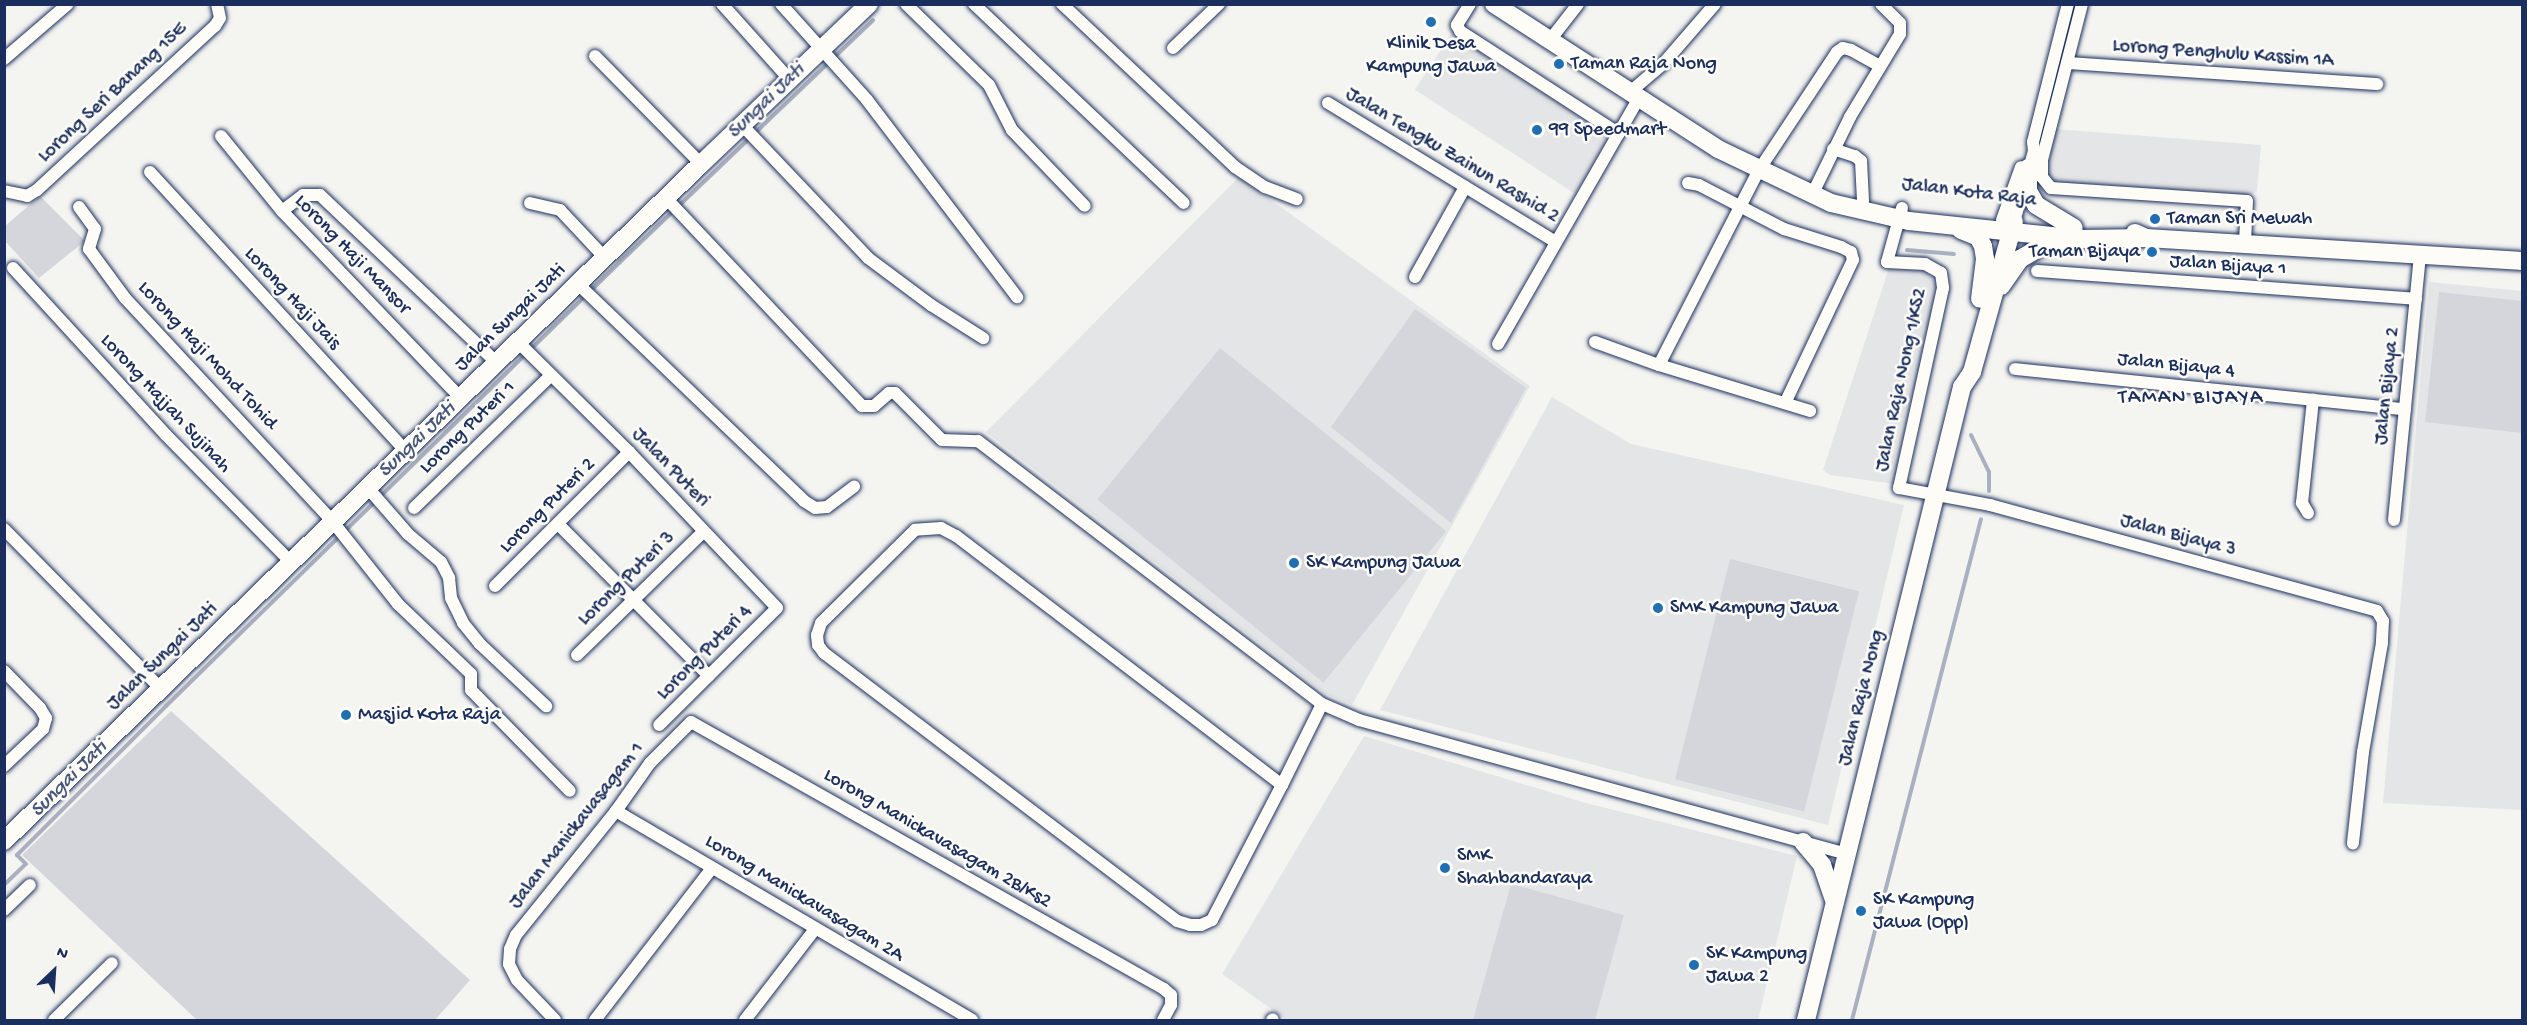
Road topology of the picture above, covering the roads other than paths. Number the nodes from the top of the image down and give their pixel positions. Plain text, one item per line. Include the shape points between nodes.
1 (68, 4) edge
2 (217, 4) edge
3 (722, 4) edge
4 (781, 4) edge
5 (906, 4) edge
6 (974, 4) edge
7 (1062, 4) edge
8 (1219, 4) edge
9 (1470, 4) edge
10 (1494, 4) edge
11 (1578, 4) edge
12 (1715, 4) edge
13 (1881, 4) edge
14 (2068, 4) edge
15 (2082, 4) edge
16 (861, 7) edge
17 (1550, 40) junction
18 (1173, 48) dead end
19 (595, 56) dead end
20 (828, 56) junction
21 (4, 59) edge
22 (2067, 63) junction
23 (1880, 66) junction
24 (790, 80) junction
25 (2377, 84) dead end
26 (1635, 95) junction
27 (1328, 103) dead end
28 (748, 132) junction
29 (1619, 134) junction
30 (221, 136) dead end
31 (2033, 142) junction
32 (1833, 149) junction
33 (701, 164) junction
34 (2028, 168) junction
35 (1759, 170) junction
36 (150, 172) dead end
37 (1688, 183) dead end
38 (1465, 186) junction
39 (10, 193) edge
40 (1816, 195) junction
41 (1297, 199) dead end
42 (1863, 201) junction
43 (530, 203) dead end
44 (1184, 203) dead end
45 (673, 205) junction
46 (1085, 206) dead end
47 (79, 207) dead end
48 (1740, 208) junction
49 (282, 211) junction
50 (1900, 213) junction
51 (1947, 225) junction
52 (2006, 226) junction
53 (2077, 234) junction
54 (1556, 242) junction
55 (2245, 242) junction
56 (2420, 255) junction
57 (605, 258) junction
58 (2491, 261) junction
59 (2523, 261) edge
60 (2523, 267) edge
61 (13, 268) dead end
62 (2037, 271) dead end
63 (1415, 277) dead end
64 (585, 291) junction
65 (1017, 297) dead end
66 (2416, 299) junction
67 (1986, 300) junction
68 (983, 338) dead end
69 (1595, 342) dead end
70 (1498, 344) dead end
71 (524, 349) junction
72 (496, 362) junction
73 (1659, 365) junction
74 (2015, 369) dead end
75 (550, 376) junction
76 (460, 398) junction
77 (2313, 400) junction
78 (1785, 403) junction
79 (2405, 409) junction
80 (1810, 411) dead end
81 (406, 451) junction
82 (629, 452) junction
83 (854, 487) dead end
84 (1899, 488) joint
85 (1936, 494) junction
86 (374, 496) junction
87 (414, 508) dead end
88 (2308, 513) dead end
89 (2394, 520) dead end
90 (558, 524) junction
91 (4, 529) edge
92 (340, 530) junction
93 (704, 531) junction
94 (292, 562) junction
95 (495, 586) dead end
96 (633, 600) junction
97 (777, 608) joint
98 (576, 655) dead end
99 (4, 671) edge
100 (709, 676) junction
101 (162, 690) junction
102 (1322, 704) junction
103 (546, 706) dead end
104 (691, 722) joint
105 (659, 725) dead end
106 (4, 766) edge
107 (1282, 785) junction
108 (570, 790) dead end
109 (616, 811) junction
110 (4, 841) edge
111 (1803, 842) junction
112 (2353, 843) dead end
113 (1847, 854) junction
114 (712, 868) junction
115 (30, 885) dead end
116 (1836, 904) junction
117 (4, 910) edge
118 (815, 929) junction
119 (112, 963) dead end
120 (54, 1020) edge
121 (555, 1020) edge
122 (594, 1020) edge
123 (745, 1020) edge
124 (972, 1020) edge
125 (1163, 1020) edge
126 (1806, 1020) edge

1 - 21 street
2 - 39 street, Lorong Seri Banang 15E via 220,18 215,26 37,190 27,196
3 - 24 street
4 - 20 street
5 - 46 street via 989,85 1012,130
6 - 44 street
7 - 41 street via 1235,167 1265,187
8 - 18 street
9 - 29 street via 1457,26 1466,35
10 - 17 main road, Jalan Kota Raja
11 - 17 street
12 - 26 street
13 - 23 street via 1900,23 1900,34
14 - 31 street
15 - 22 street
16 - 20 main road, Jalan Sungai Jati
17 - 26 main road, Jalan Kota Raja
19 - 33 street
20 - 24 main road, Jalan Sungai Jati
20 - 65 street via 921,167
22 - 25 street, Lorong Penghulu Kassim 1A
22 - 55 street via 2040,170 2051,188 2247,201
23 - 32 street
23 - 35 street via 1851,50 1843,48 1837,52
24 - 28 main road, Jalan Sungai Jati
26 - 29 street
26 - 35 main road, Jalan Kota Raja via 1718,149
27 - 38 street, Jalan Tengku Zainun Rashid 2
28 - 33 main road, Jalan Sungai Jati
28 - 68 street via 868,258
29 - 54 street
30 - 49 street, Lorong Haji Mansor
31 - 34 street
31 - 52 street
32 - 40 street
32 - 42 street via 1862,161
33 - 45 main road, Jalan Sungai Jati
34 - 52 street
34 - 53 main road via 2028,191 2036,205
35 - 40 main road, Jalan Kota Raja
35 - 48 street
36 - 81 street, Lorong Haji Jais
37 - 48 street
38 - 54 street, Jalan Tengku Zainun Rashid 2
38 - 63 street
40 - 42 main road, Jalan Kota Raja
40 - 50 main road via 1831,203
42 - 50 main road, Jalan Kota Raja
43 - 57 street via 560,210
45 - 57 main road, Jalan Sungai Jati
45 - 102 street via 862,406 874,406 889,393 895,393 942,440 978,441
47 - 92 street, Lorong Haji Mohd Tohid via 95,229 89,249 124,298
48 - 73 street
48 - 78 street via 1784,229 1841,247 1851,252 1853,260
49 - 72 street via 303,195 320,195
49 - 76 street, Lorong Haji Mansor
50 - 51 main road
50 - 52 main road, Jalan Kota Raja
50 - 84 street, Jalan Raja Nong 1/KS2 via 1887,262 1925,264 1941,273 1943,288
51 - 52 main road
51 - 67 main road via 1978,237 1983,246
52 - 53 main road, Jalan Kota Raja
52 - 67 main road, Jalan Raja Nong
53 - 55 main road, Jalan Kota Raja via 2132,232 2146,238
53 - 67 main road via 2020,259
54 - 70 street
55 - 56 main road, Jalan Kota Raja
56 - 58 main road, Jalan Kota Raja
56 - 66 street, Jalan Bijaya 2
57 - 64 main road, Jalan Sungai Jati
58 - 59 main road, Jalan Kota Raja
58 - 60 main road, Jalan Kota Raja
61 - 94 street, Lorong Hajjah Sujinah via 166,435
62 - 66 street, Jalan Bijaya 1
64 - 71 main road, Jalan Sungai Jati
64 - 83 street via 804,501 815,508 827,507
66 - 79 street, Jalan Bijaya 2
67 - 85 main road, Jalan Raja Nong via 1961,369 1962,387
69 - 73 street
71 - 72 main road, Jalan Sungai Jati
71 - 75 street, Jalan Puteri
72 - 76 main road, Jalan Sungai Jati
73 - 78 street
74 - 77 street, Jalan Bijaya 4
75 - 82 street, Jalan Puteri
75 - 87 street, Lorong Puteri 1
76 - 81 main road, Jalan Sungai Jati
77 - 79 street, Jalan Bijaya 4
77 - 88 street via 2302,503
78 - 80 street
79 - 89 street, Jalan Bijaya 2
81 - 86 main road, Jalan Sungai Jati
82 - 90 street, Lorong Puteri 2
82 - 93 street, Jalan Puteri
84 - 85 street, Jalan Bijaya 3
85 - 112 street, Jalan Bijaya 3 via 1990,505 2370,608 2380,615 2382,643 2363,752
85 - 113 main road, Jalan Raja Nong
86 - 92 main road, Jalan Sungai Jati
86 - 103 street via 408,534 441,562 463,623
90 - 95 street, Lorong Puteri 2
90 - 96 street
91 - 101 street
92 - 94 main road, Jalan Sungai Jati
92 - 108 street via 398,604 471,674 471,690
93 - 96 street, Lorong Puteri 3
93 - 97 street, Jalan Puteri
94 - 101 main road, Jalan Sungai Jati
96 - 98 street, Lorong Puteri 3
96 - 100 street
97 - 100 street, Lorong Puteri 4
99 - 106 street via 46,718 43,729
100 - 105 street, Lorong Puteri 4
101 - 110 main road, Jalan Sungai Jati
102 - 107 street
102 - 111 street via 1359,720
104 - 109 street, Jalan Manickavasagam 1 via 650,763
104 - 125 street, Lorong Manickavasagam 2B/Ks2 via 1164,989 1171,995 1171,1005
107 - 107 street via 941,528 915,530 821,623 817,635 824,653 1183,923 1201,925 1212,920
109 - 114 street, Lorong Manickavasagam 2A
109 - 121 street, Jalan Manickavasagam 1 via 516,935 510,949 509,964 517,980
111 - 113 street
111 - 116 main road via 1822,865
113 - 116 main road, Jalan Raja Nong
114 - 118 street, Lorong Manickavasagam 2A
114 - 122 street
115 - 117 street
116 - 126 main road, Jalan Raja Nong
118 - 123 street
118 - 124 street, Lorong Manickavasagam 2A
119 - 120 street

